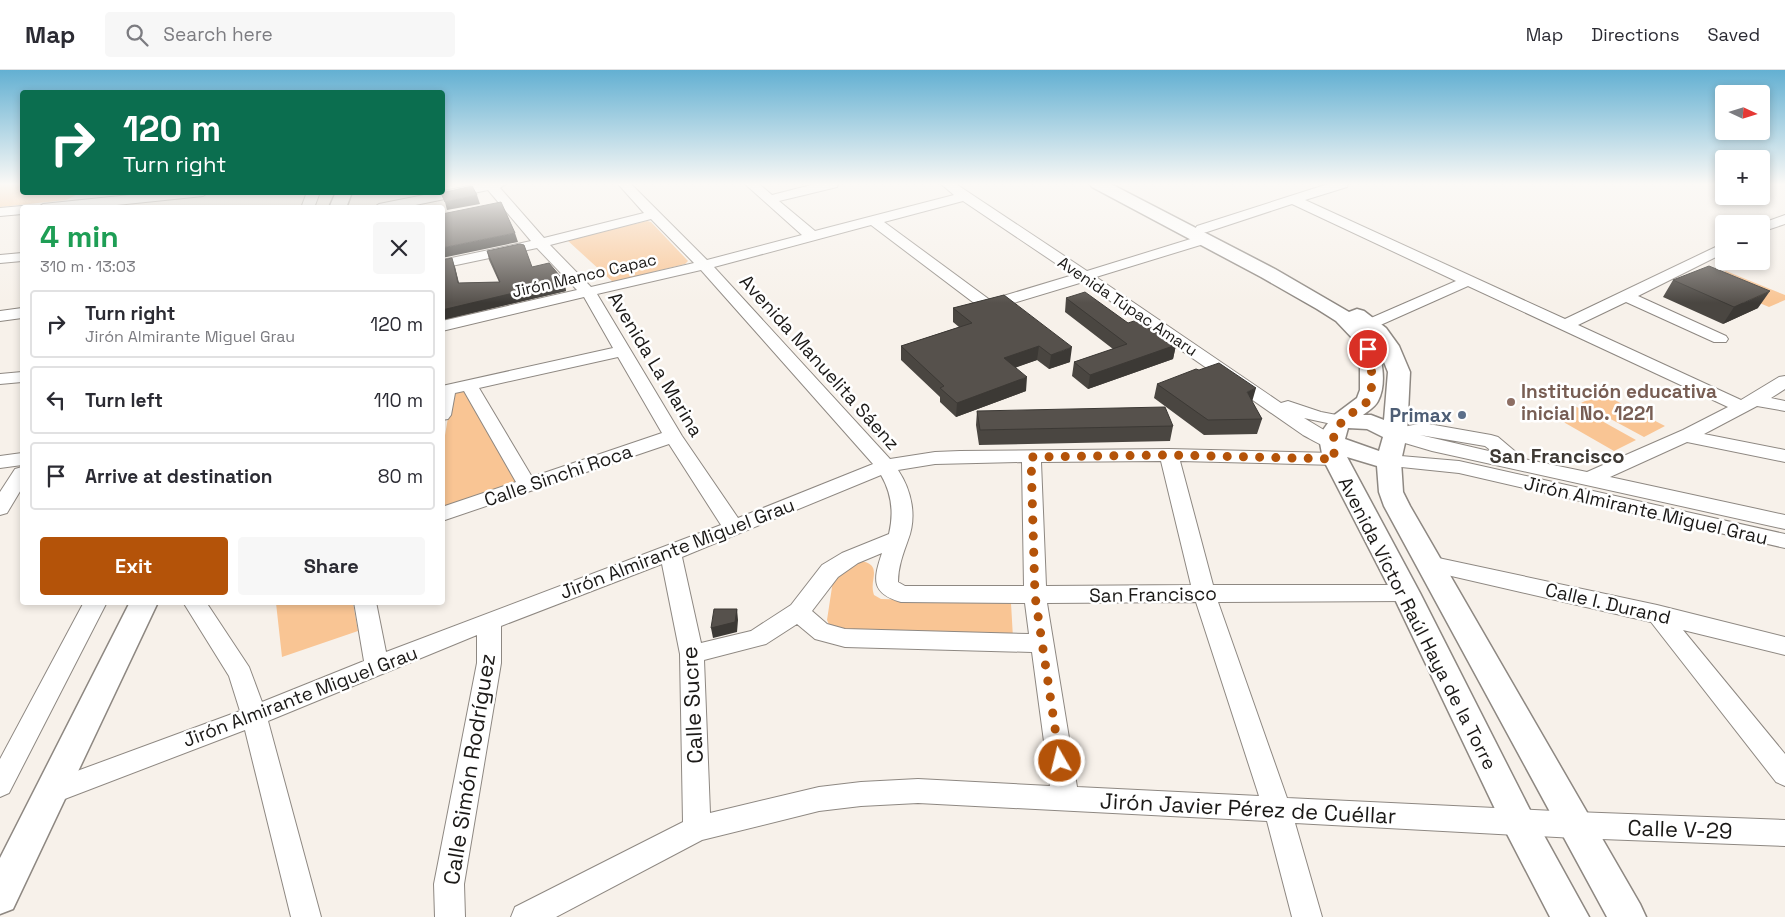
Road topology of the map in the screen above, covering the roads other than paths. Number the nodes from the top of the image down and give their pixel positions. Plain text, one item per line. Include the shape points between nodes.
1 (523, 224) edge
2 (618, 224) edge
3 (661, 224) edge
4 (797, 224) edge
5 (864, 224) edge
6 (877, 224) edge
7 (1009, 224) edge
8 (1179, 224) edge
9 (1183, 224) edge
10 (1230, 224) edge
11 (1344, 224) edge
12 (1770, 230) edge
13 (1785, 231) edge
14 (1202, 235) junction
15 (813, 237) junction
16 (540, 243) junction
17 (1715, 252) edge
18 (20, 257) edge
19 (0, 259) edge
20 (445, 263) edge
21 (703, 265) junction
22 (1086, 277) junction
23 (1468, 281) junction
24 (589, 293) junction
25 (1625, 296) junction
26 (20, 313) edge
27 (0, 316) edge
28 (1370, 324) junction
29 (1565, 324) junction
30 (445, 325) edge
31 (1720, 339) dead end
32 (623, 351) junction
33 (20, 377) edge
34 (0, 380) edge
35 (1785, 381) edge
36 (469, 385) junction
37 (445, 390) edge
38 (1748, 403) junction
39 (1785, 406) edge
40 (673, 436) junction
41 (1686, 436) junction
42 (1336, 441) junction
43 (1392, 447) junction
44 (1169, 455) junction
45 (1785, 456) edge
46 (1031, 457) junction
47 (20, 459) edge
48 (0, 462) edge
49 (886, 466) junction
50 (20, 476) edge
51 (1589, 479) junction
52 (527, 484) junction
53 (0, 508) edge
54 (445, 513) edge
55 (1785, 522) edge
56 (733, 527) junction
57 (900, 538) junction
58 (1785, 541) edge
59 (670, 554) junction
60 (1429, 564) junction
61 (1204, 592) junction
62 (1406, 593) junction
63 (901, 594) joint
64 (1035, 596) junction
65 (94, 605) edge
66 (143, 605) edge
67 (196, 605) edge
68 (366, 605) edge
69 (799, 611) junction
70 (1657, 614) junction
71 (489, 621) junction
72 (1043, 643) junction
73 (1785, 646) edge
74 (692, 654) junction
75 (377, 666) junction
76 (254, 716) junction
77 (1785, 774) edge
78 (0, 785) edge
79 (49, 793) junction
80 (1066, 800) junction
81 (1277, 809) junction
82 (1518, 821) junction
83 (1575, 825) junction
84 (697, 829) junction
85 (1785, 832) edge
86 (0, 896) edge
87 (541, 913) edge
88 (306, 917) edge
89 (450, 917) edge
90 (1307, 917) edge
91 (1570, 917) edge
92 (1626, 917) edge

1 - 16 street, Avenida La Marina
2 - 16 street
3 - 21 street, Avenida Manuelita Sáenz
4 - 15 street
5 - 15 street, Jirón Manco Capac
6 - 22 street via 988,306
7 - 22 street, Avenida Túpac Amaru
8 - 14 main road, Avenida Víctor Raúl Haya de la Torre
9 - 14 main road, Avenida Víctor Raúl Haya de la Torre
10 - 14 street
11 - 23 street
12 - 13 street
14 - 22 street
14 - 28 main road, Avenida Víctor Raúl Haya de la Torre via 1330,298
14 - 42 main road, Avenida Víctor Raúl Haya de la Torre via 1343,317 1364,338 1371,364 1371,390 1367,401
15 - 21 street, Jirón Manco Capac
16 - 20 street
16 - 24 street, Avenida La Marina
17 - 25 street
18 - 19 street
21 - 24 street, Jirón Manco Capac
21 - 49 street, Avenida Manuelita Sáenz
22 - 42 street, Avenida Túpac Amaru via 1310,431
23 - 28 street
23 - 29 street
24 - 30 street, Jirón Manco Capac
24 - 32 street, Avenida La Marina
25 - 29 street
25 - 31 street
26 - 27 street
28 - 43 main road, Avenida Víctor Raúl Haya de la Torre via 1389,346 1399,372
29 - 38 street
32 - 36 street
32 - 40 street, Avenida La Marina
33 - 34 street
35 - 38 street
36 - 37 street
36 - 52 street
38 - 39 street
38 - 41 street
40 - 52 street, Calle Sinchi Roca
40 - 56 street, Avenida La Marina
41 - 45 street
41 - 51 street
42 - 43 main road via 1367,456
42 - 43 main road via 1371,422
42 - 44 street, Jirón Almirante Miguel Grau
42 - 62 main road, Avenida Víctor Raúl Haya de la Torre
43 - 51 street, Jirón Almirante Miguel Grau via 1432,445
43 - 58 street, Jirón Almirante Miguel Grau via 1427,463 1458,467
43 - 60 main road, Avenida Víctor Raúl Haya de la Torre via 1391,492
44 - 46 street, Jirón Almirante Miguel Grau
44 - 61 street
46 - 49 street, Jirón Almirante Miguel Grau via 935,458
46 - 64 street
47 - 48 street
49 - 56 street, Jirón Almirante Miguel Grau
49 - 57 street, Avenida Manuelita Sáenz via 901,497 903,518
50 - 53 street
51 - 55 street, Jirón Almirante Miguel Grau
52 - 54 street, Calle Sinchi Roca
56 - 59 street, Jirón Almirante Miguel Grau
57 - 63 street, Avenida Manuelita Sáenz via 886,574 887,586
57 - 69 street via 850,558 830,571
59 - 71 street, Jirón Almirante Miguel Grau
59 - 74 street, Calle Sucre
60 - 70 street, Calle I. Durand
60 - 83 main road, Avenida Víctor Raúl Haya de la Torre
61 - 62 street, San Francisco
61 - 64 street, San Francisco
61 - 81 street
62 - 82 main road, Avenida Víctor Raúl Haya de la Torre
63 - 64 street, San Francisco
64 - 72 street
65 - 78 street
66 - 79 main road
67 - 76 street via 240,674
68 - 75 street
69 - 72 street via 810,625 826,636
69 - 74 street via 758,638
70 - 73 street, Calle I. Durand
70 - 77 street
71 - 75 street, Jirón Almirante Miguel Grau
71 - 89 street, Calle Simón Rodríguez via 489,663 449,884
72 - 80 street
74 - 84 street, Calle Sucre
75 - 76 street, Jirón Almirante Miguel Grau
76 - 79 street, Jirón Almirante Miguel Grau
76 - 88 street
79 - 86 main road
80 - 81 street, Jirón Javier Pérez de Cuéllar
80 - 84 street, Jirón Javier Pérez de Cuéllar via 918,791 861,794 819,799
81 - 82 street, Jirón Javier Pérez de Cuéllar
81 - 90 street
82 - 83 street, Jirón Javier Pérez de Cuéllar
82 - 91 main road, Avenida Víctor Raúl Haya de la Torre
83 - 85 street, Calle V-29
83 - 92 main road, Avenida Víctor Raúl Haya de la Torre
84 - 87 street, Jirón Javier Pérez de Cuéllar

